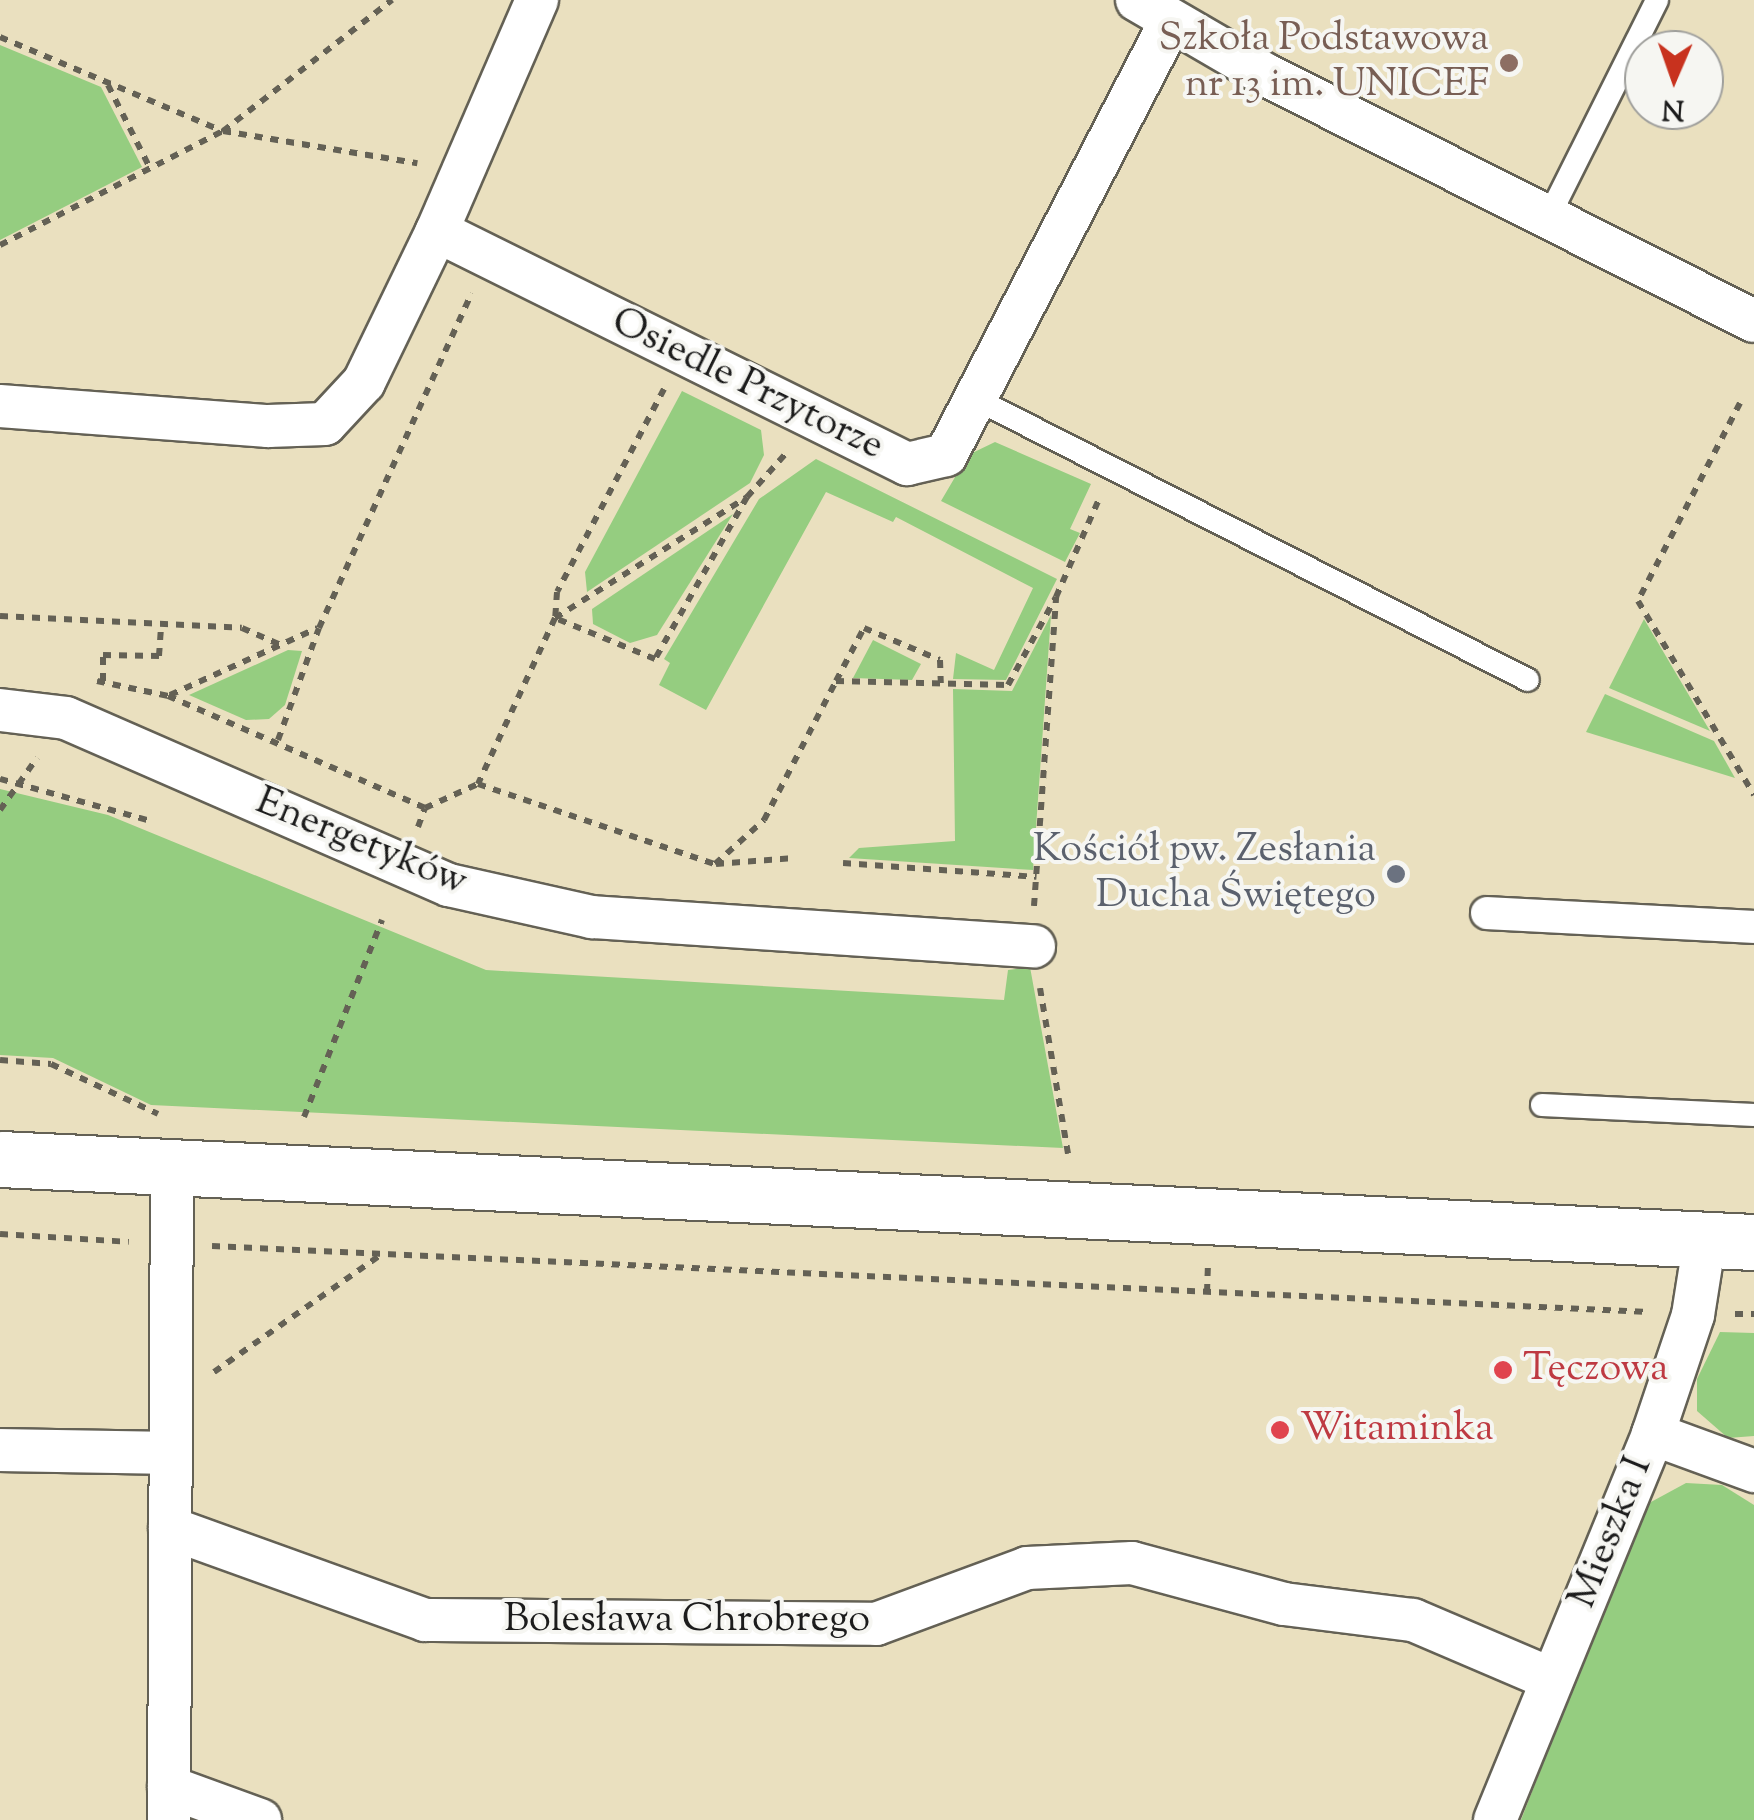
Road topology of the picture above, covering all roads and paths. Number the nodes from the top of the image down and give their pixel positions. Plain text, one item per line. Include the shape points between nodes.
1 (392, 0) edge
2 (538, 0) edge
3 (1657, 0) edge
4 (1154, 11) edge
5 (0, 37) edge
6 (107, 82) junction
7 (223, 131) junction
8 (150, 168) junction
9 (463, 171) junction
10 (1549, 216) junction
11 (437, 231) junction
12 (0, 245) edge
13 (479, 279) dead end
14 (1754, 321) edge
15 (672, 374) dead end
16 (976, 400) junction
17 (1740, 403) dead end
18 (0, 406) edge
19 (798, 439) dead end
20 (1114, 470) junction
21 (747, 497) junction
22 (1056, 596) junction
23 (0, 616) edge
24 (555, 618) junction
25 (161, 625) junction
26 (319, 628) junction
27 (281, 645) junction
28 (86, 680) dead end
29 (1528, 680) dead end
30 (103, 681) junction
31 (836, 682) junction
32 (941, 683) junction
33 (168, 696) junction
34 (0, 710) edge
35 (66, 718) junction
36 (278, 740) junction
37 (0, 779) edge
38 (19, 783) junction
39 (478, 784) junction
40 (1754, 795) edge
41 (426, 808) junction
42 (0, 810) edge
43 (150, 821) dead end
44 (416, 834) dead end
45 (794, 858) dead end
46 (843, 863) dead end
47 (715, 864) junction
48 (1036, 878) junction
49 (1487, 913) dead end
50 (382, 920) dead end
51 (1754, 928) edge
52 (1034, 946) junction
53 (1542, 1105) dead end
54 (1754, 1115) edge
55 (304, 1117) dead end
56 (1068, 1154) dead end
57 (0, 1159) edge
58 (172, 1168) junction
59 (0, 1234) edge
60 (1729, 1241) edge
61 (150, 1243) dead end
62 (194, 1245) dead end
63 (381, 1254) junction
64 (1664, 1313) dead end
65 (206, 1378) dead end
66 (1653, 1434) junction
67 (0, 1450) edge
68 (168, 1453) junction
69 (1754, 1471) edge
70 (170, 1528) junction
71 (1551, 1679) junction
72 (169, 1804) edge
73 (260, 1820) edge
74 (1495, 1820) edge

1 - 7 path
2 - 9 street
3 - 10 lane
4 - 10 street
4 - 16 street, Osiedle Przytorze
5 - 6 path
6 - 7 path
6 - 8 path
7 - 8 path
7 - 9 path
8 - 12 path
9 - 11 street
10 - 14 street
11 - 16 street, Osiedle Przytorze via 908,464 946,456
11 - 18 street via 364,382 325,424
13 - 26 path
15 - 24 path via 556,592
16 - 20 lane
17 - 40 path via 1638,601
19 - 21 path
20 - 22 path
20 - 29 lane
21 - 24 path
21 - 24 path via 655,659
22 - 32 path via 1008,685
22 - 48 path
23 - 25 path
24 - 39 path
25 - 27 path via 242,628
25 - 30 path via 159,656 103,655
26 - 27 path
26 - 36 path
27 - 33 path
28 - 30 path
30 - 33 path
31 - 32 path
31 - 32 path via 864,628 940,660
31 - 47 path via 764,820
33 - 36 path
34 - 35 street, Energetyków
35 - 38 path
35 - 52 street, Energetyków via 449,886 592,918
36 - 41 path
37 - 38 path
38 - 42 path
38 - 43 path
39 - 41 path
39 - 47 path
41 - 44 path
45 - 47 path
46 - 48 path
48 - 52 path
49 - 51 street
50 - 55 path
52 - 56 path
53 - 54 lane
57 - 58 street
58 - 60 street
58 - 68 street
59 - 61 path
60 - 66 street, Mieszka I via 1692,1314
62 - 63 path
63 - 64 path
63 - 65 path
66 - 69 street
66 - 71 street, Mieszka I
67 - 68 street
68 - 70 street
70 - 71 street, Bolesława Chrobrego via 424,1620 876,1624 1027,1568 1132,1563 1284,1604 1413,1620
70 - 72 street
71 - 74 street, Mieszka I
72 - 73 street

